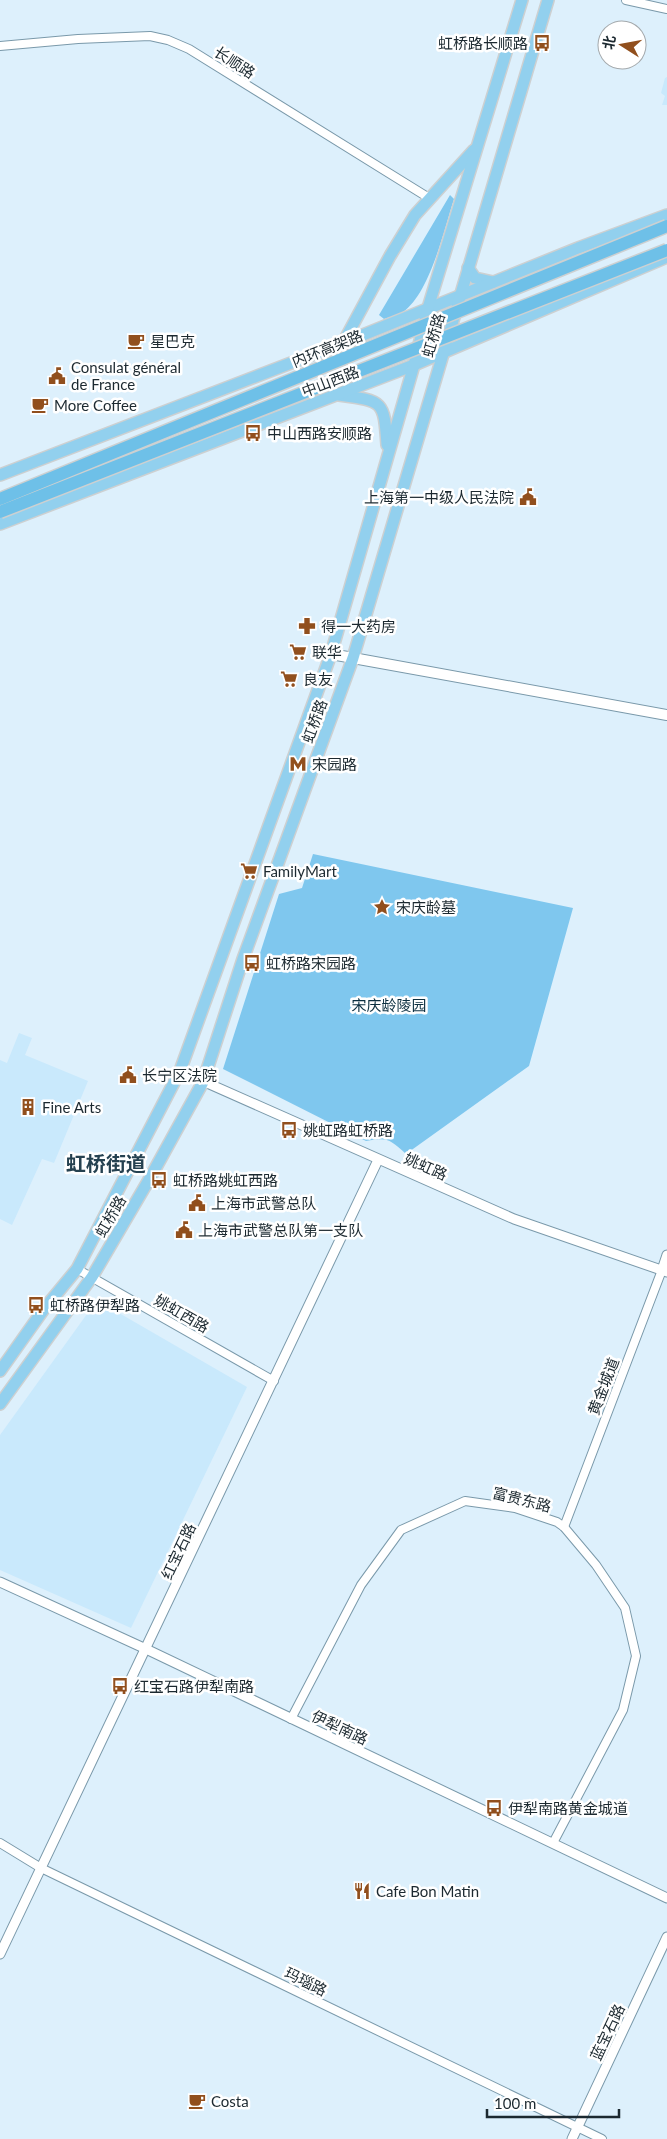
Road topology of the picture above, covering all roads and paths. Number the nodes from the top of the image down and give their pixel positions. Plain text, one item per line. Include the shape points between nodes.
1 (522, 0) edge
2 (548, 0) edge
3 (626, 0) edge
4 (667, 9) edge
5 (0, 46) edge
6 (477, 147) junction
7 (428, 198) junction
8 (667, 215) edge
9 (667, 226) edge
10 (667, 250) edge
11 (667, 257) edge
12 (468, 268) junction
13 (493, 282) junction
14 (460, 296) junction
15 (428, 308) junction
16 (343, 344) junction
17 (443, 353) junction
18 (414, 365) junction
19 (337, 394) junction
20 (388, 453) junction
21 (0, 475) edge
22 (0, 498) edge
23 (0, 512) edge
24 (0, 524) edge
25 (331, 654) junction
26 (353, 658) junction
27 (667, 715) edge
28 (180, 1071) junction
29 (203, 1082) junction
30 (378, 1160) junction
31 (667, 1254) edge
32 (76, 1268) junction
33 (665, 1271) edge
34 (92, 1277) junction
35 (0, 1371) edge
36 (274, 1381) junction
37 (0, 1404) edge
38 (564, 1527) junction
39 (0, 1582) edge
40 (146, 1649) junction
41 (291, 1719) junction
42 (0, 1843) edge
43 (553, 1843) junction
44 (42, 1868) junction
45 (667, 1898) edge
46 (667, 1937) edge
47 (0, 1954) edge
48 (578, 2128) junction
49 (572, 2139) edge
50 (602, 2139) edge

1 - 6 main road, 虹桥路
2 - 12 main road, 虹桥路
3 - 4 street
5 - 7 street, 长顺路 via 150,36 168,40 189,49
6 - 7 main road
6 - 15 main road, 虹桥路
7 - 16 main road via 390,256
8 - 13 main road, 中山西路
9 - 22 highway, 内环高架路, bridge
10 - 23 highway, bridge
11 - 17 main road, 中山西路
12 - 13 main road via 475,278
12 - 14 main road, 虹桥路
13 - 14 main road, 中山西路
14 - 15 main road, 中山西路
14 - 17 main road, 虹桥路
15 - 16 main road, 中山西路
15 - 18 main road, 虹桥路
16 - 21 main road, 中山西路
17 - 18 main road, 中山西路
17 - 26 main road, 虹桥路
18 - 19 main road, 中山西路
18 - 20 main road, 虹桥路
19 - 20 main road via 364,398 380,405 385,414
19 - 24 main road, 中山西路
20 - 25 main road, 虹桥路
25 - 26 main road
25 - 28 main road, 虹桥路
26 - 27 main road
26 - 29 main road, 虹桥路 via 246,950
28 - 29 street, 姚虹路
28 - 32 main road, 虹桥路
29 - 30 street, 姚虹路
29 - 34 main road, 虹桥路
30 - 33 street, 姚虹路 via 514,1220
30 - 36 street, 红宝石路
31 - 33 street, 黄金城道
32 - 34 street, 姚虹西路
32 - 35 main road, 虹桥路
33 - 38 street, 黄金城道
34 - 36 street, 姚虹西路
34 - 37 main road, 虹桥路
36 - 40 street, 红宝石路
38 - 41 street, 富贵东路 via 515,1508 464,1501 401,1530 361,1585
38 - 43 street, 富贵东路 via 596,1565 625,1608 636,1656 623,1710
39 - 40 street, 伊犁南路
40 - 41 street, 伊犁南路
40 - 44 street, 红宝石路
41 - 43 street, 伊犁南路
42 - 44 street, 玛瑙路
43 - 45 street, 伊犁南路
44 - 47 street, 红宝石路
44 - 48 street, 玛瑙路
46 - 48 street, 蓝宝石路
48 - 49 street, 蓝宝石路
48 - 50 street, 玛瑙路

